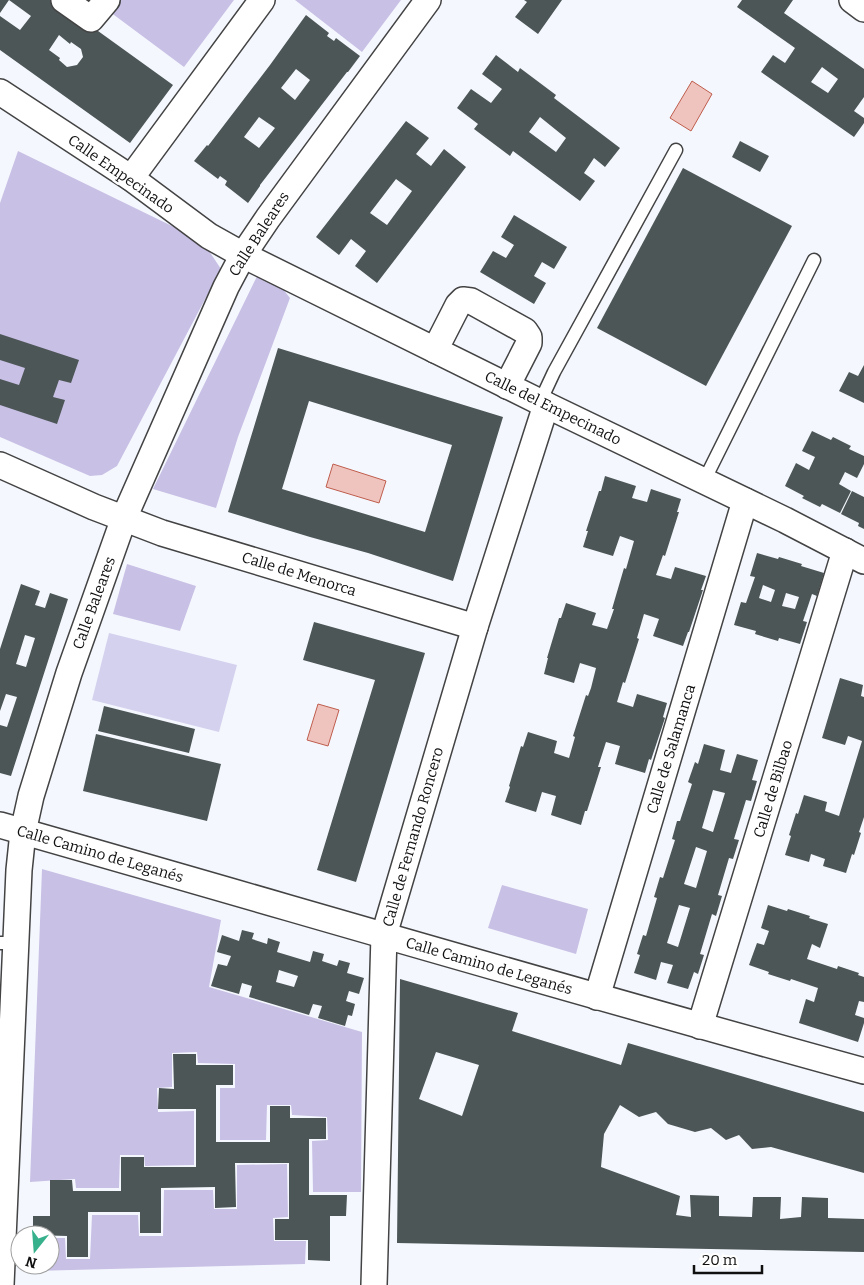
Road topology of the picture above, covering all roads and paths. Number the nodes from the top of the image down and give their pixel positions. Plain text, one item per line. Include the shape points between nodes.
1 (64, 0) edge
2 (107, 0) edge
3 (262, 0) edge
4 (428, 0) edge
5 (852, 0) edge
6 (864, 9) edge
7 (0, 92) edge
8 (676, 150) dead end
9 (131, 178) junction
10 (243, 255) junction
11 (814, 260) dead end
12 (435, 350) junction
13 (507, 386) junction
14 (543, 404) junction
15 (0, 466) edge
16 (704, 481) junction
17 (745, 501) junction
18 (124, 518) junction
19 (854, 556) edge
20 (475, 627) junction
21 (12, 829) edge
22 (384, 935) junction
23 (8, 943) edge
24 (597, 997) junction
25 (700, 1026) junction
26 (864, 1071) edge
27 (1, 1285) edge
28 (374, 1285) edge

1 - 2 street via 91,19
3 - 9 street
4 - 10 street, Calle Baleares
5 - 6 street
7 - 9 street, Calle Empecinado
8 - 14 lane via 559,364
9 - 10 street, Calle Empecinado via 210,236
10 - 12 street, Calle del Empecinado
10 - 18 street, Calle Baleares
11 - 16 lane
12 - 13 street, Calle del Empecinado
12 - 13 street via 458,305 463,300 471,301 525,331 529,337
13 - 14 street, Calle del Empecinado
14 - 16 street, Calle del Empecinado
14 - 20 street, Calle de Fernando Roncero
15 - 18 street, Calle de Menorca
16 - 17 street, Calle del Empecinado
17 - 19 street, Calle del Empecinado
17 - 24 street, Calle de Salamanca
18 - 20 street, Calle de Menorca via 162,533
18 - 21 street, Calle Baleares via 69,673 31,796
19 - 25 street, Calle de Bilbao
20 - 22 street, Calle de Fernando Roncero
21 - 22 street, Calle Camino de Leganés
21 - 23 street, Calle Baleares via 19,870
22 - 24 street, Calle Camino de Leganés
22 - 28 street, Calle de Fernando Roncero
23 - 27 street, Calle Baleares
24 - 25 street, Calle Camino de Leganés
25 - 26 street, Calle Camino de Leganés

